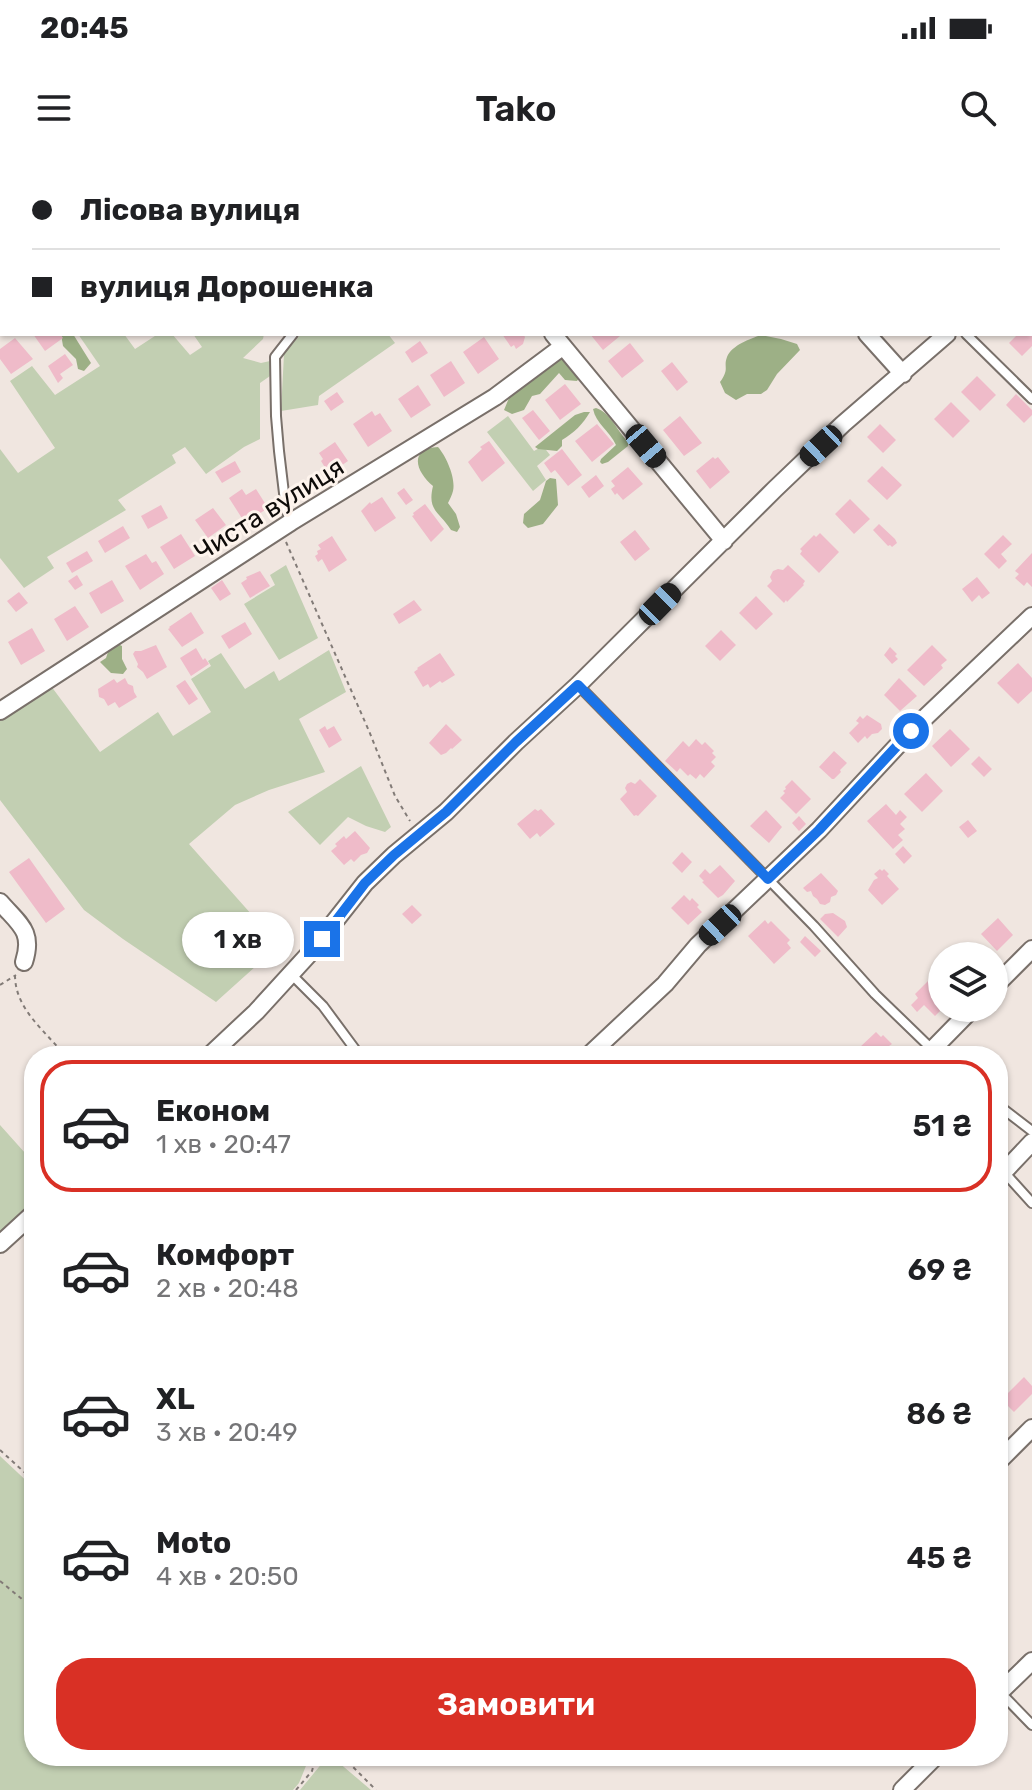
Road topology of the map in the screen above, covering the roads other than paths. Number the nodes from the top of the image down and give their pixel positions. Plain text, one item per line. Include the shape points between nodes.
1 (291, 336) edge
2 (869, 336) edge
3 (945, 336) edge
4 (968, 336) edge
5 (558, 340) edge
6 (903, 374) junction
7 (1032, 399) edge
8 (284, 526) junction
9 (724, 541) junction
10 (1032, 616) edge
11 (578, 685) junction
12 (0, 711) edge
13 (768, 879) junction
14 (0, 902) edge
15 (1032, 949) edge
16 (20, 968) road end
17 (1008, 973) edge
18 (291, 974) junction
19 (961, 1022) edge
20 (220, 1046) edge
21 (353, 1046) edge
22 (599, 1046) edge
23 (924, 1046) edge
24 (939, 1046) edge
25 (1008, 1113) edge
26 (1032, 1131) edge
27 (1032, 1142) edge
28 (1008, 1168) edge
29 (1008, 1181) edge
30 (1032, 1203) edge
31 (24, 1222) edge
32 (0, 1244) edge
33 (1032, 1428) edge
34 (1008, 1452) edge
35 (1032, 1661) edge
36 (1008, 1684) edge
37 (1008, 1701) edge
38 (1032, 1725) edge
39 (926, 1766) edge
40 (902, 1790) edge

1 - 8 lane via 275,357
2 - 6 street
3 - 6 street
4 - 7 lane
5 - 8 street, Чиста вулиця via 495,397
5 - 9 street
6 - 9 street
8 - 12 street, Чиста вулиця
9 - 11 street
10 - 13 street
11 - 13 lane
11 - 18 street via 365,883
13 - 22 street
13 - 23 lane
14 - 16 street via 22,927 29,945
15 - 17 street
18 - 20 street
18 - 21 lane
19 - 24 street
25 - 26 lane
27 - 28 street
29 - 30 lane
31 - 32 street
33 - 34 street
35 - 36 street
37 - 38 lane
39 - 40 street

